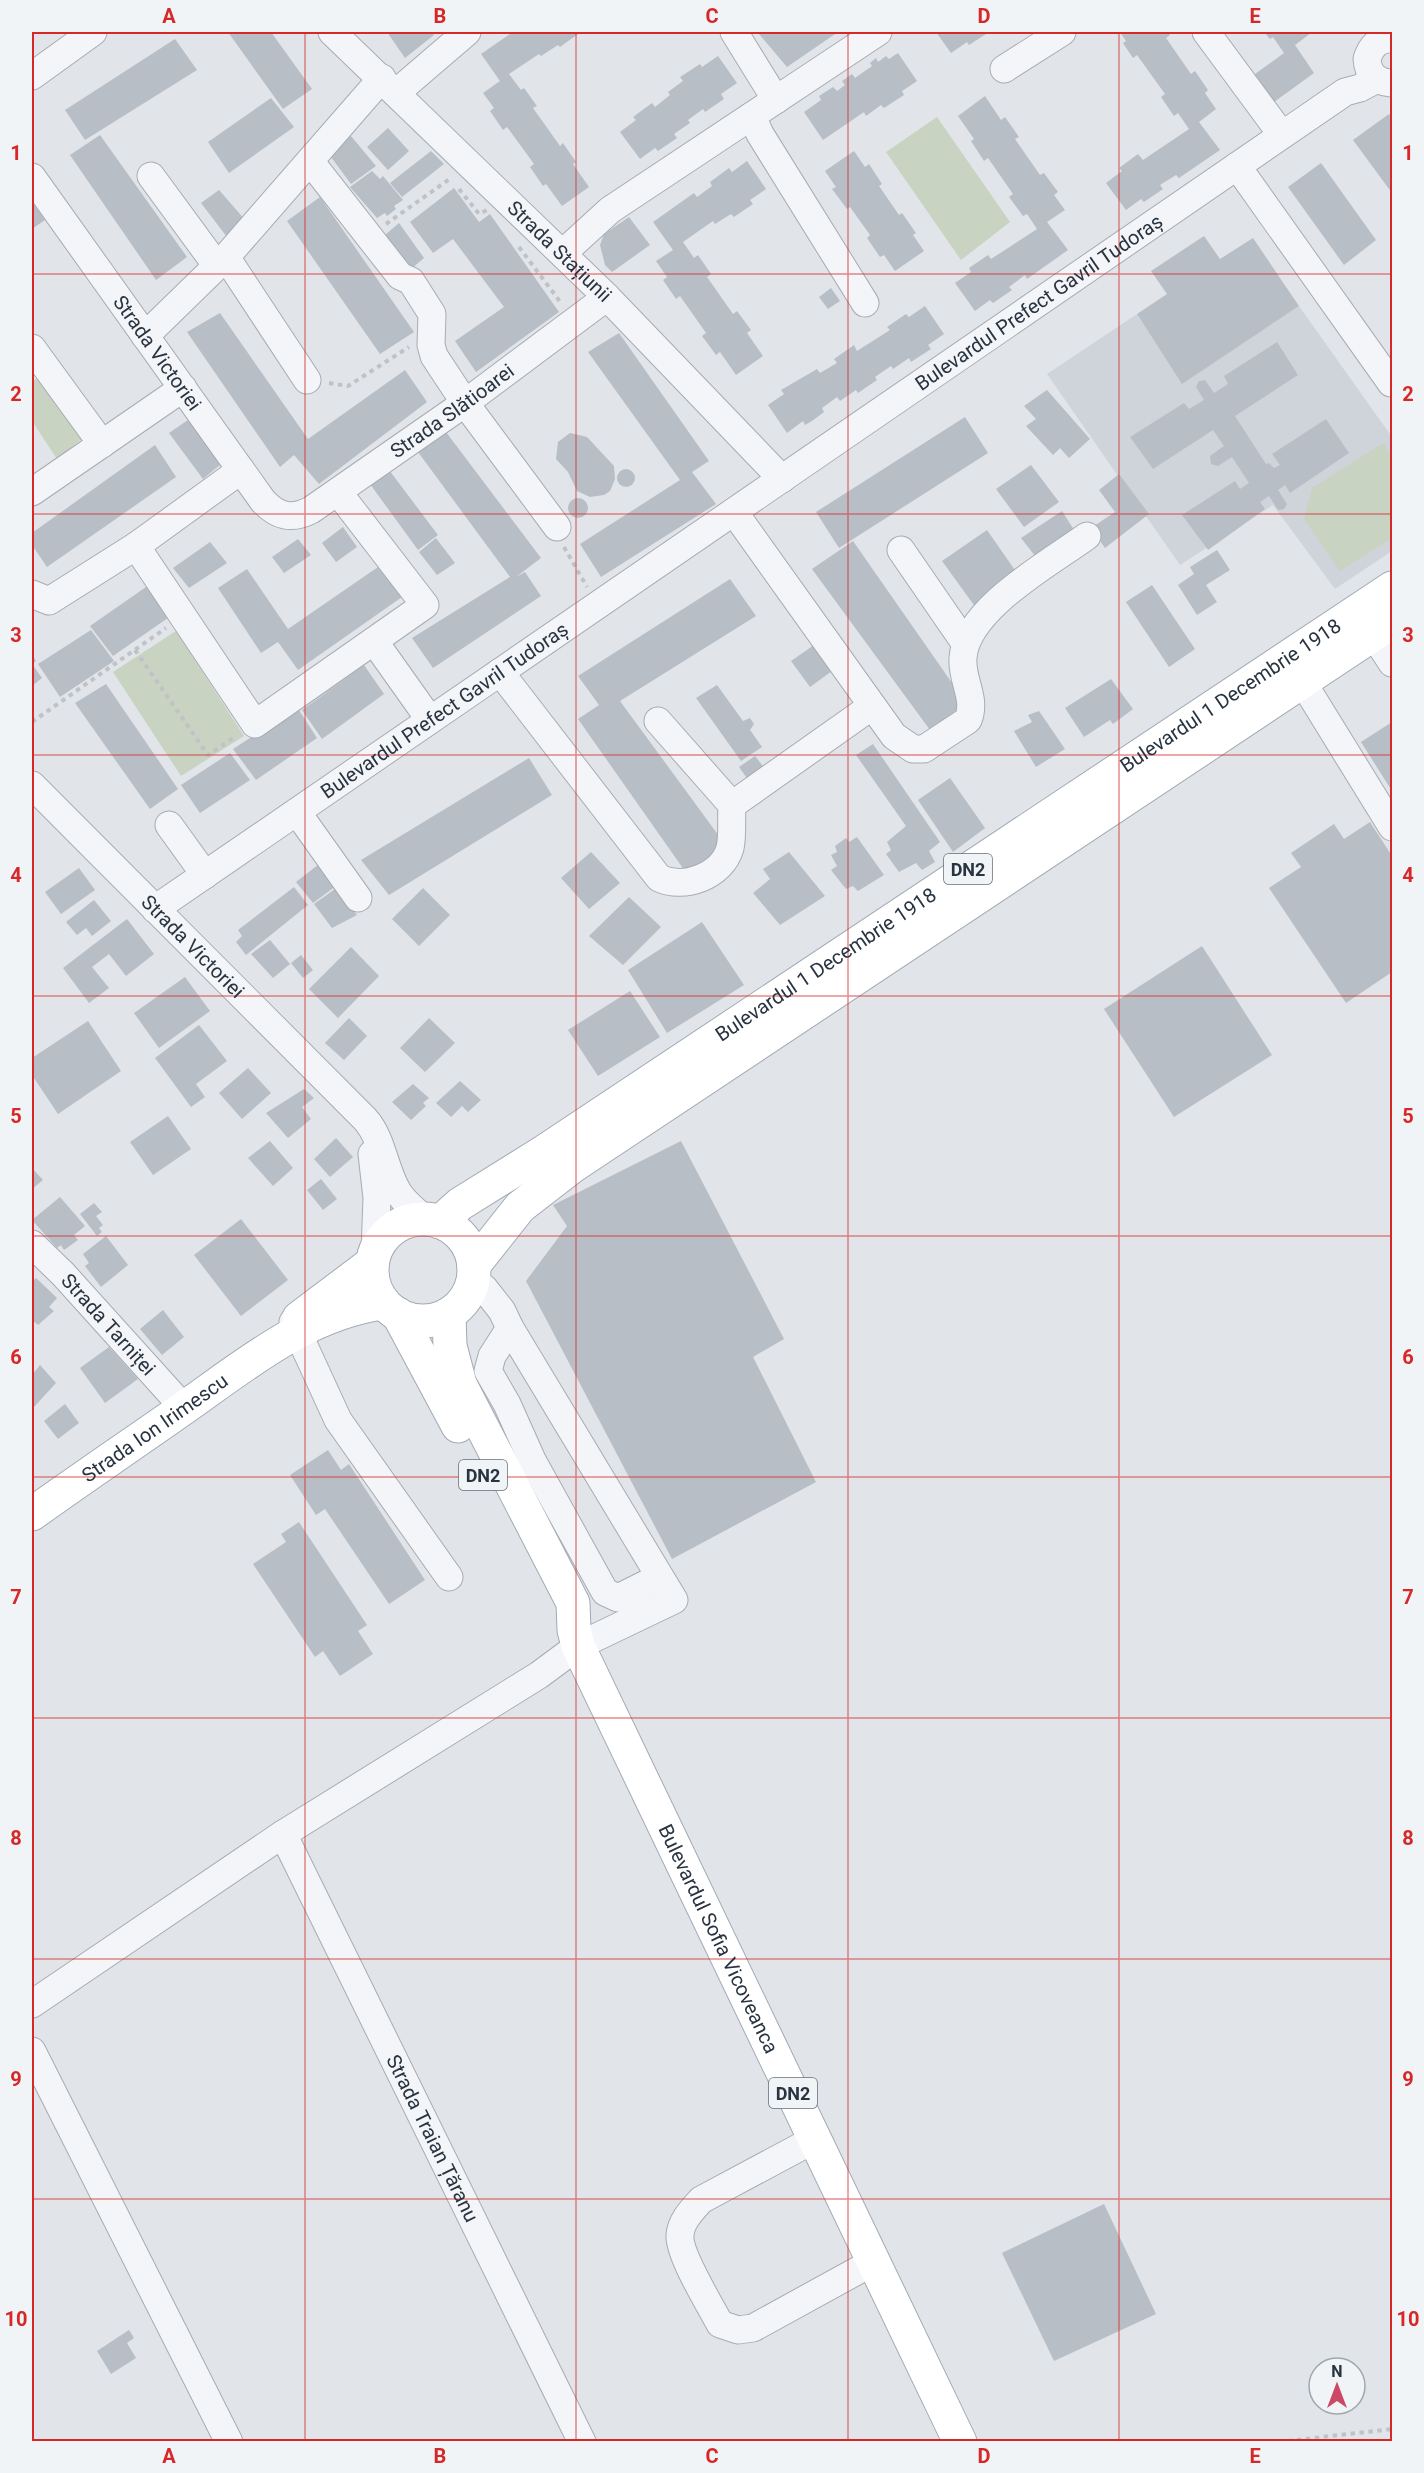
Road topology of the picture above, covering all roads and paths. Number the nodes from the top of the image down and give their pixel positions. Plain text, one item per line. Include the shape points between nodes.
1 (93, 32) edge
2 (332, 32) edge
3 (467, 32) edge
4 (734, 32) edge
5 (878, 32) edge
6 (1062, 32) edge
7 (1206, 32) edge
8 (1381, 59) edge
9 (1004, 69) dead end
10 (32, 76) edge
11 (389, 85) junction
12 (776, 100) junction
13 (752, 116) junction
14 (1282, 135) junction
15 (310, 161) junction
16 (1237, 166) junction
17 (151, 176) dead end
18 (32, 177) edge
19 (491, 208) dead end
20 (369, 237) junction
21 (518, 245) dead end
22 (563, 253) junction
23 (221, 262) junction
24 (607, 297) junction
25 (865, 303) dead end
26 (566, 310) dead end
27 (430, 334) junction
28 (145, 336) junction
29 (32, 348) edge
30 (307, 380) joint
31 (1391, 383) edge
32 (183, 388) junction
33 (465, 403) junction
34 (102, 444) junction
35 (241, 470) junction
36 (782, 479) junction
37 (32, 492) edge
38 (338, 492) junction
39 (734, 512) junction
40 (292, 517) joint
41 (557, 527) joint
42 (1087, 536) dead end
43 (136, 546) junction
44 (901, 550) dead end
45 (1392, 588) edge
46 (32, 594) edge
47 (597, 605) junction
48 (183, 617) junction
49 (1383, 628) edge
50 (374, 640) junction
51 (965, 643) junction
52 (135, 650) junction
53 (1392, 663) edge
54 (500, 672) junction
55 (1302, 681) junction
56 (872, 706) junction
57 (430, 720) junction
58 (658, 721) dead end
59 (32, 722) edge
60 (255, 724) junction
61 (32, 785) edge
62 (732, 805) junction
63 (297, 812) junction
64 (169, 825) dead end
65 (1392, 827) edge
66 (205, 875) junction
67 (358, 898) dead end
68 (155, 909) junction
69 (353, 1108) junction
70 (433, 1220) junction
71 (32, 1244) edge
72 (374, 1257) junction
73 (463, 1291) junction
74 (391, 1309) junction
75 (510, 1328) junction
76 (289, 1332) junction
77 (184, 1408) junction
78 (32, 1514) edge
79 (449, 1577) dead end
80 (658, 1578) junction
81 (576, 1638) junction
82 (283, 1834) junction
83 (32, 2004) edge
84 (32, 2051) edge
85 (815, 2139) junction
86 (875, 2261) junction
87 (1392, 2429) edge
88 (229, 2442) edge
89 (582, 2442) edge
90 (960, 2442) edge
91 (1279, 2442) edge

1 - 10 street
2 - 11 street, Strada Stațiunii
3 - 11 street
4 - 12 street
5 - 12 street
6 - 9 street
7 - 14 street
8 - 14 street, Bulevardul Prefect Gavril Tudoraș via 1360,88 1345,92
11 - 15 street
11 - 22 street, Strada Stațiunii
12 - 13 street
13 - 22 street via 610,210
13 - 25 street
14 - 16 street, Bulevardul Prefect Gavril Tudoraș
15 - 20 street
15 - 23 street
16 - 31 street
16 - 36 street, Bulevardul Prefect Gavril Tudoraș
17 - 23 street
18 - 28 street, Strada Victoriei
19 - 20 path via 479,214 451,178
20 - 27 street via 400,276 411,281 427,305 432,314
21 - 26 path
22 - 24 street, Strada Stațiunii
23 - 28 street
23 - 30 street
24 - 33 street, Strada Slătioarei
24 - 36 street, Strada Stațiunii
27 - 30 path via 348,386
27 - 33 street via 434,356
28 - 32 street, Strada Victoriei
29 - 34 street
32 - 34 street
32 - 35 street, Strada Victoriei
33 - 38 street, Strada Slătioarei
33 - 41 street
34 - 37 street
35 - 40 street, Strada Victoriei via 271,510
35 - 43 street
36 - 39 street, Bulevardul Prefect Gavril Tudoraș
38 - 40 street, Strada Slătioarei
38 - 50 street via 425,605
39 - 47 street, Bulevardul Prefect Gavril Tudoraș
39 - 56 street
41 - 47 path via 558,537
42 - 51 street via 989,607
43 - 46 street via 49,601
43 - 48 street
44 - 51 street
45 - 70 main road, Bulevardul 1 Decembrie 1918 / DN2 via 544,1151
47 - 54 street, Bulevardul Prefect Gavril Tudoraș
48 - 52 path
48 - 60 street
49 - 53 street
49 - 55 main road, Bulevardul 1 Decembrie 1918 / DN2
50 - 57 street
50 - 60 street
51 - 56 street via 962,660 972,702 968,720 961,727 924,749 913,749 894,736
52 - 59 path
52 - 60 path via 208,755
54 - 57 street, Bulevardul Prefect Gavril Tudoraș
54 - 62 street via 659,878 670,883 695,881 724,862 730,847
55 - 65 street
55 - 73 main road, Bulevardul 1 Decembrie 1918 / DN2 via 573,1166 520,1207
56 - 62 street
57 - 63 street, Bulevardul Prefect Gavril Tudoraș
58 - 62 street
61 - 68 street, Strada Victoriei
63 - 66 street, Bulevardul Prefect Gavril Tudoraș
63 - 67 street
64 - 66 street
66 - 68 street, Bulevardul Prefect Gavril Tudoraș
68 - 69 street, Strada Victoriei
69 - 70 street, Strada Victoriei via 371,1126 406,1204
69 - 72 street, Strada Victoriei via 367,1137 375,1171
70 - 72 main road, DN2 via 410,1220 396,1226 384,1236
70 - 73 main road, DN2 via 463,1238
71 - 77 street, Strada Tarniței
72 - 74 main road, DN2 via 374,1284
72 - 76 main road, Strada Ion Irimescu
73 - 74 main road via 432,1320 415,1320
73 - 75 street via 484,1288
73 - 81 main road, Bulevardul Sofia Vicoveanca / DN2 via 450,1346 460,1384 573,1602
74 - 76 main road, Strada Ion Irimescu via 366,1306
74 - 81 main road, Bulevardul Sofia Vicoveanca / DN2 via 555,1614
75 - 80 street
75 - 80 street via 492,1356 488,1371 605,1592 618,1598
76 - 77 main road, Strada Ion Irimescu
76 - 79 street via 338,1420
77 - 78 main road, Strada Ion Irimescu
80 - 81 street via 674,1600
81 - 82 street via 539,1675
81 - 85 main road, Bulevardul Sofia Vicoveanca / DN2
82 - 83 street
82 - 89 street, Strada Traian Țăranu
84 - 88 street
85 - 86 main road, Bulevardul Sofia Vicoveanca / DN2
85 - 86 street via 701,2200 688,2213 680,2235 682,2249 720,2324 738,2330 753,2328
86 - 90 main road, Bulevardul Sofia Vicoveanca / DN2
87 - 91 path

